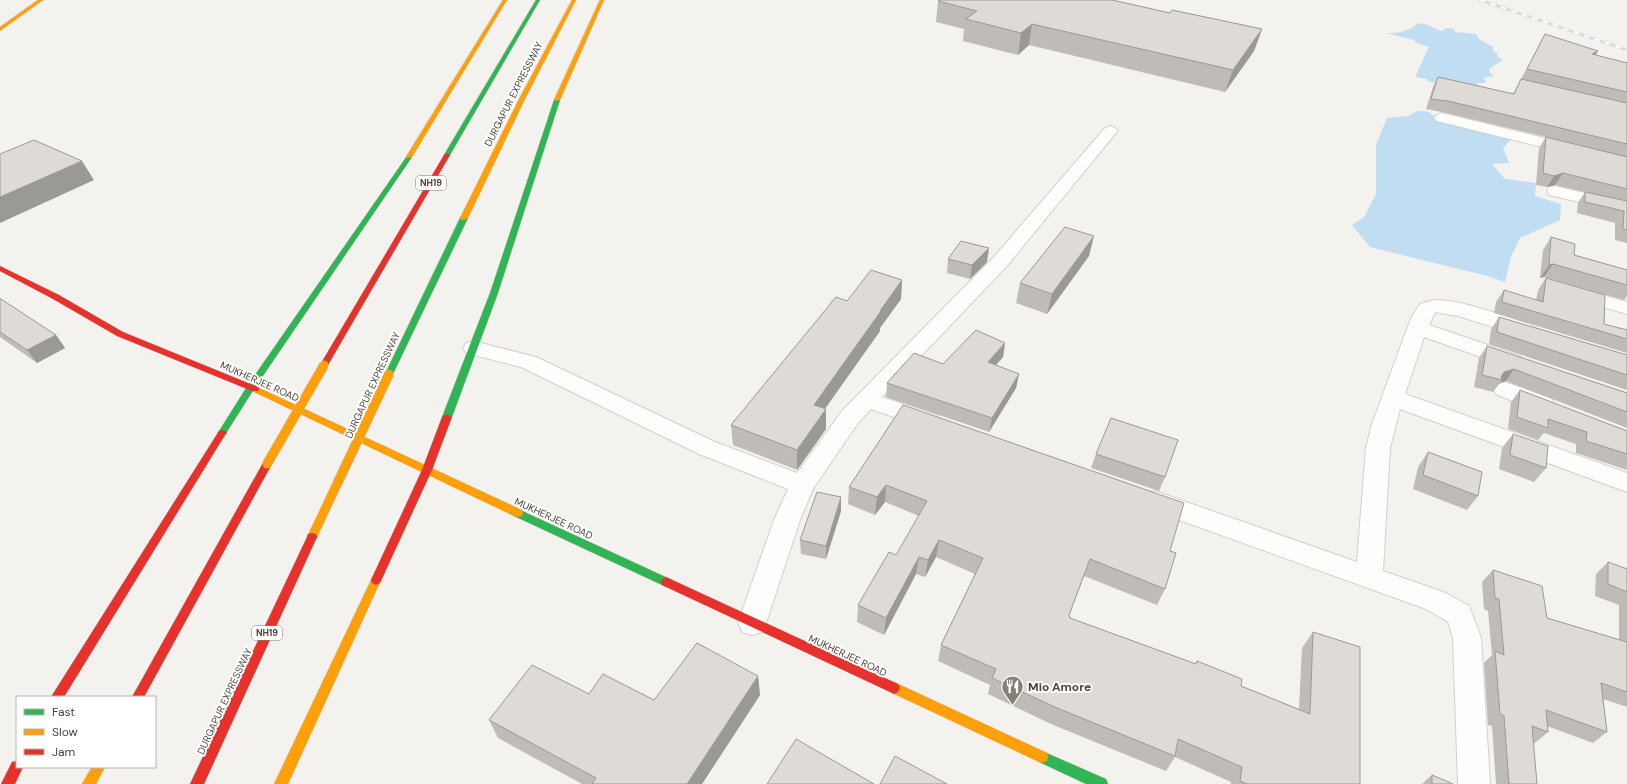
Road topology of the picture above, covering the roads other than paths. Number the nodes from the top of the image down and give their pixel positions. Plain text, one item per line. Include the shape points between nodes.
1 (41, 0) edge
2 (505, 0) edge
3 (538, 0) edge
4 (574, 0) edge
5 (602, 0) edge
6 (0, 28) edge
7 (1442, 118) dead end
8 (1110, 131) dead end
9 (1627, 163) edge
10 (1555, 191) dead end
11 (1627, 208) edge
12 (0, 268) edge
13 (1559, 288) edge
14 (1627, 308) edge
15 (1418, 328) junction
16 (1545, 337) edge
17 (473, 348) junction
18 (1530, 367) edge
19 (251, 387) junction
20 (1505, 390) dead end
21 (1393, 398) junction
22 (867, 400) junction
23 (1562, 412) edge
24 (949, 429) edge
25 (427, 470) junction
26 (1627, 483) edge
27 (802, 486) junction
28 (1137, 494) edge
29 (1369, 576) junction
30 (752, 623) junction
31 (58, 696) edge
32 (139, 696) edge
33 (16, 768) edge
34 (98, 768) edge
35 (8, 784) edge
36 (90, 784) edge
37 (197, 784) edge
38 (280, 784) edge
39 (1101, 784) edge
40 (1474, 784) edge

1 - 6 main road
2 - 19 main road via 402,169
3 - 32 main road, NH19, bridge via 267,464
4 - 37 main road, DURGAPUR EXPRESSWAY / NH19, bridge via 522,99 389,374
5 - 17 main road via 558,96 494,293
7 - 9 street
8 - 22 street via 1000,262
10 - 11 street
12 - 19 main road, MUKHERJEE ROAD via 120,334
13 - 14 street
15 - 16 street via 1427,308 1434,305
15 - 18 street
15 - 21 street
17 - 25 main road
17 - 27 street via 528,362 707,448
19 - 25 main road, MUKHERJEE ROAD
19 - 31 main road
20 - 23 street
21 - 26 street
21 - 29 street via 1383,424 1378,448
22 - 24 street
22 - 27 street via 850,417
25 - 30 main road, MUKHERJEE ROAD
25 - 38 main road
27 - 30 street via 787,520
28 - 29 street
29 - 40 street via 1436,601 1459,614 1467,638
30 - 39 main road, MUKHERJEE ROAD
33 - 35 main road
34 - 36 main road

